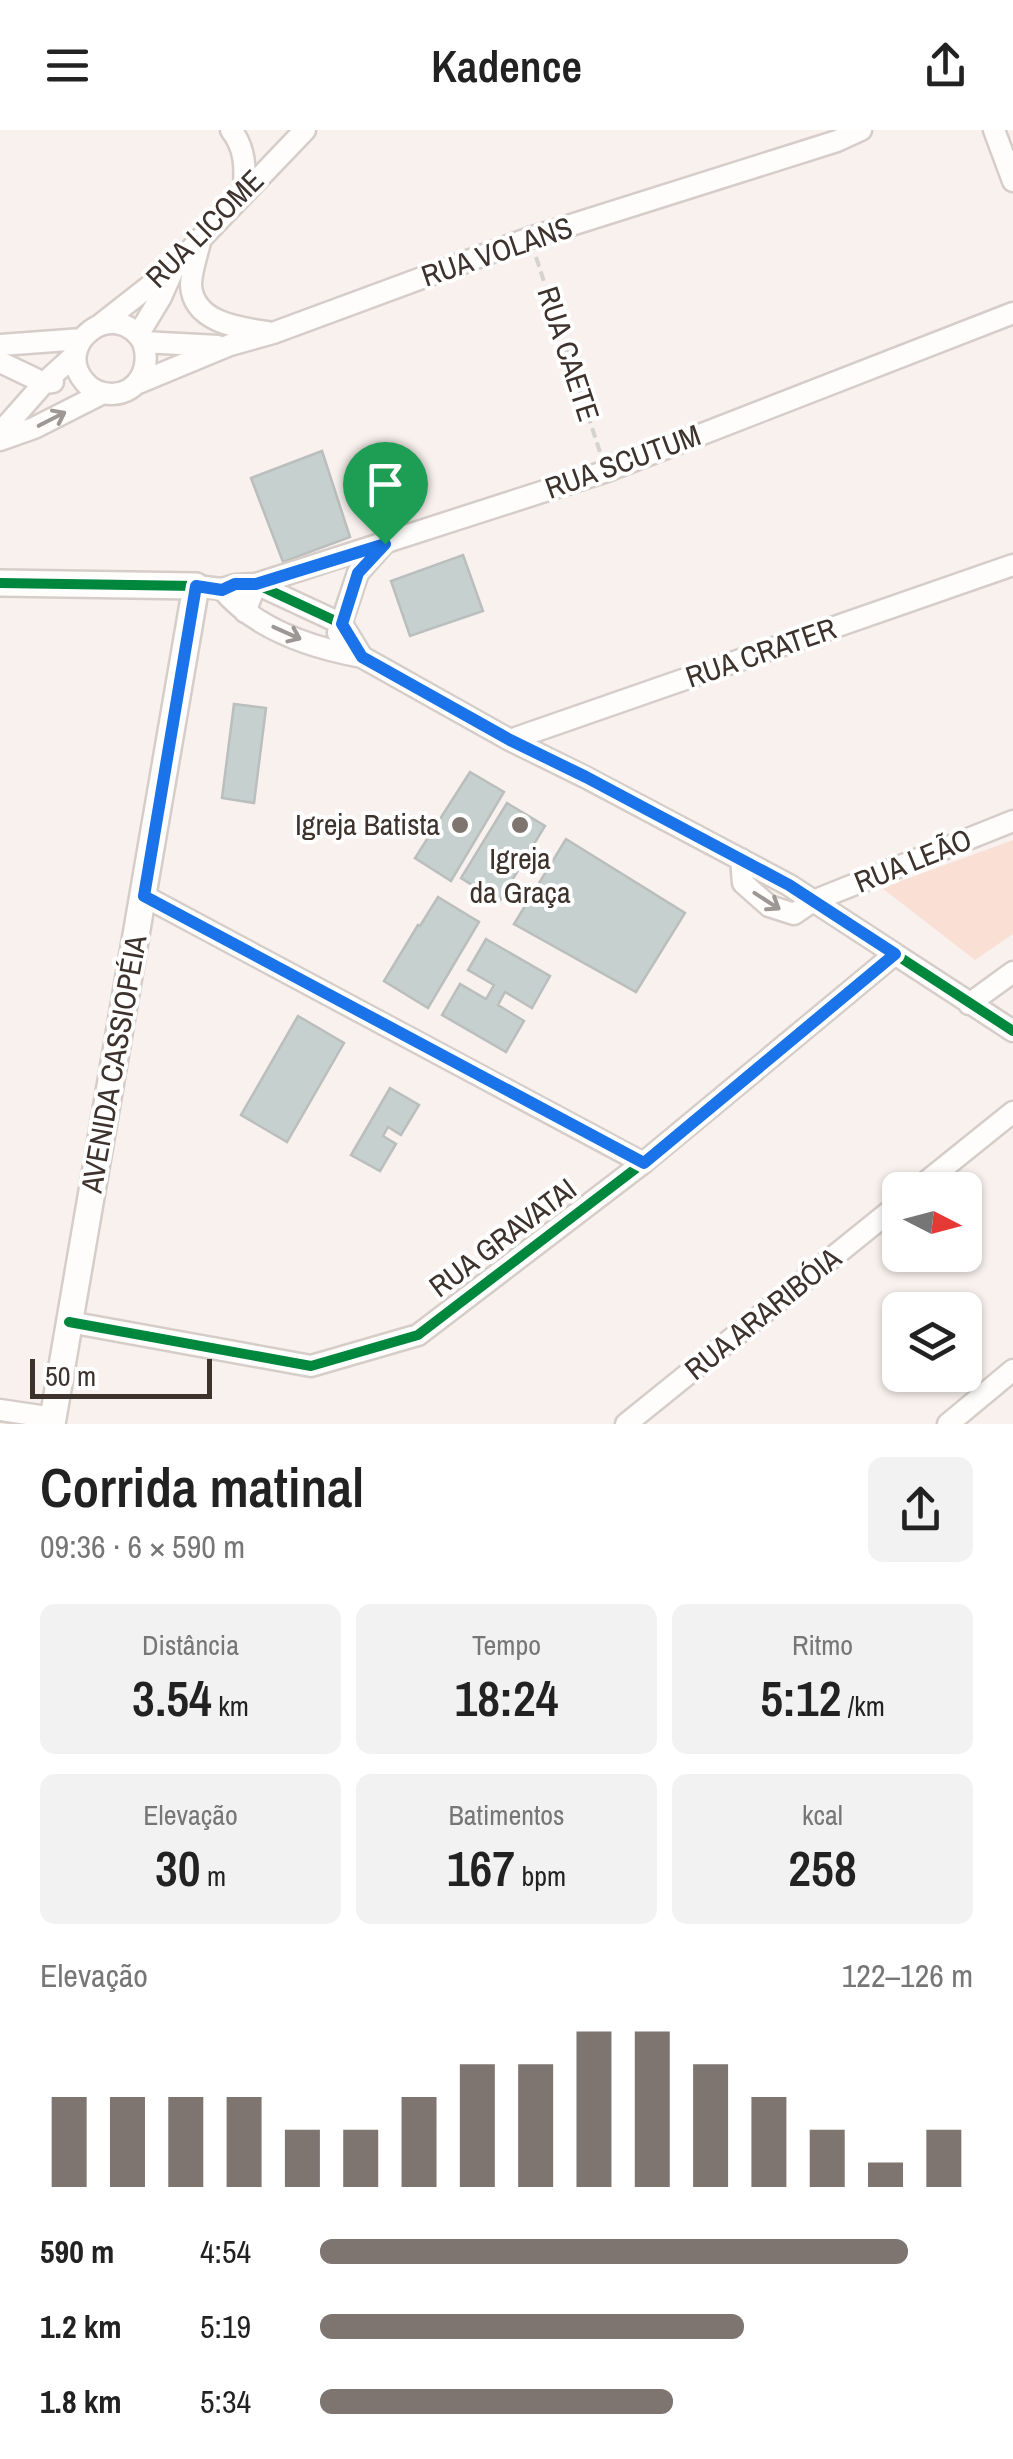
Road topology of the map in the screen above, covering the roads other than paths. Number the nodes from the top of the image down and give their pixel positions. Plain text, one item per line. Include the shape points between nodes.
1 (231, 130) edge
2 (304, 130) edge
3 (861, 130) edge
4 (994, 130) edge
5 (1013, 181) edge
6 (244, 191) junction
7 (201, 238) junction
8 (175, 266) junction
9 (1013, 313) edge
10 (101, 324) junction
11 (274, 333) junction
12 (140, 339) junction
13 (0, 345) edge
14 (230, 345) junction
15 (79, 346) junction
16 (0, 362) edge
17 (82, 379) junction
18 (44, 383) junction
19 (136, 384) junction
20 (103, 393) junction
21 (0, 436) edge
22 (385, 544) junction
23 (1013, 566) edge
24 (0, 583) edge
25 (256, 584) junction
26 (209, 588) junction
27 (244, 612) junction
28 (342, 624) junction
29 (328, 651) junction
30 (362, 657) junction
31 (510, 740) junction
32 (1013, 821) edge
33 (144, 896) junction
34 (814, 901) junction
35 (895, 954) junction
36 (1013, 972) edge
37 (970, 1004) junction
38 (1013, 1031) edge
39 (1013, 1112) edge
40 (644, 1163) junction
41 (938, 1172) edge
42 (882, 1218) edge
43 (69, 1322) junction
44 (1013, 1370) edge
45 (0, 1410) edge
46 (53, 1421) edge
47 (626, 1424) edge
48 (948, 1424) edge

1 - 6 street via 241,142
2 - 6 street, RUA LICOME
3 - 11 street, RUA VOLANS via 530,238
4 - 5 street
6 - 7 street, RUA LICOME
7 - 8 street, RUA LICOME
7 - 11 street via 191,286 200,310 230,327
8 - 10 street, RUA LICOME
8 - 12 street
9 - 22 street, RUA SCUTUM via 607,471
10 - 12 street via 121,324
10 - 15 street
11 - 14 street, RUA VOLANS
12 - 14 street
12 - 19 street via 146,363
13 - 15 street
14 - 19 street, RUA VOLANS
15 - 17 street
15 - 18 street
16 - 18 street
17 - 18 street
17 - 20 street
18 - 21 street
19 - 20 street
21 -> 20 street via 34,428
22 - 25 street, RUA SCUTUM
22 - 28 street via 358,573
23 - 31 street, RUA CRATER
24 - 26 street
25 - 26 street, RUA SCUTUM
25 - 27 street
25 - 28 street
26 - 27 street
26 - 33 street, AVENIDA CASSIOPÉIA
27 -> 29 street
28 - 29 street
28 - 30 street
29 - 30 street
30 - 31 street
31 - 34 street, RUA LEÃO via 741,858 743,883 769,906 794,914
32 - 34 street, RUA LEÃO
33 - 40 street
33 - 43 street, AVENIDA CASSIOPÉIA
34 - 35 street
35 - 37 street
35 - 40 street, RUA GRAVATAI
36 - 37 street
37 - 38 street
39 - 41 street
40 - 43 street, RUA GRAVATAI via 418,1335 311,1366
42 - 47 street, RUA ARARIBÓIA
43 - 46 street, AVENIDA CASSIOPÉIA
44 - 48 street
45 - 46 street

